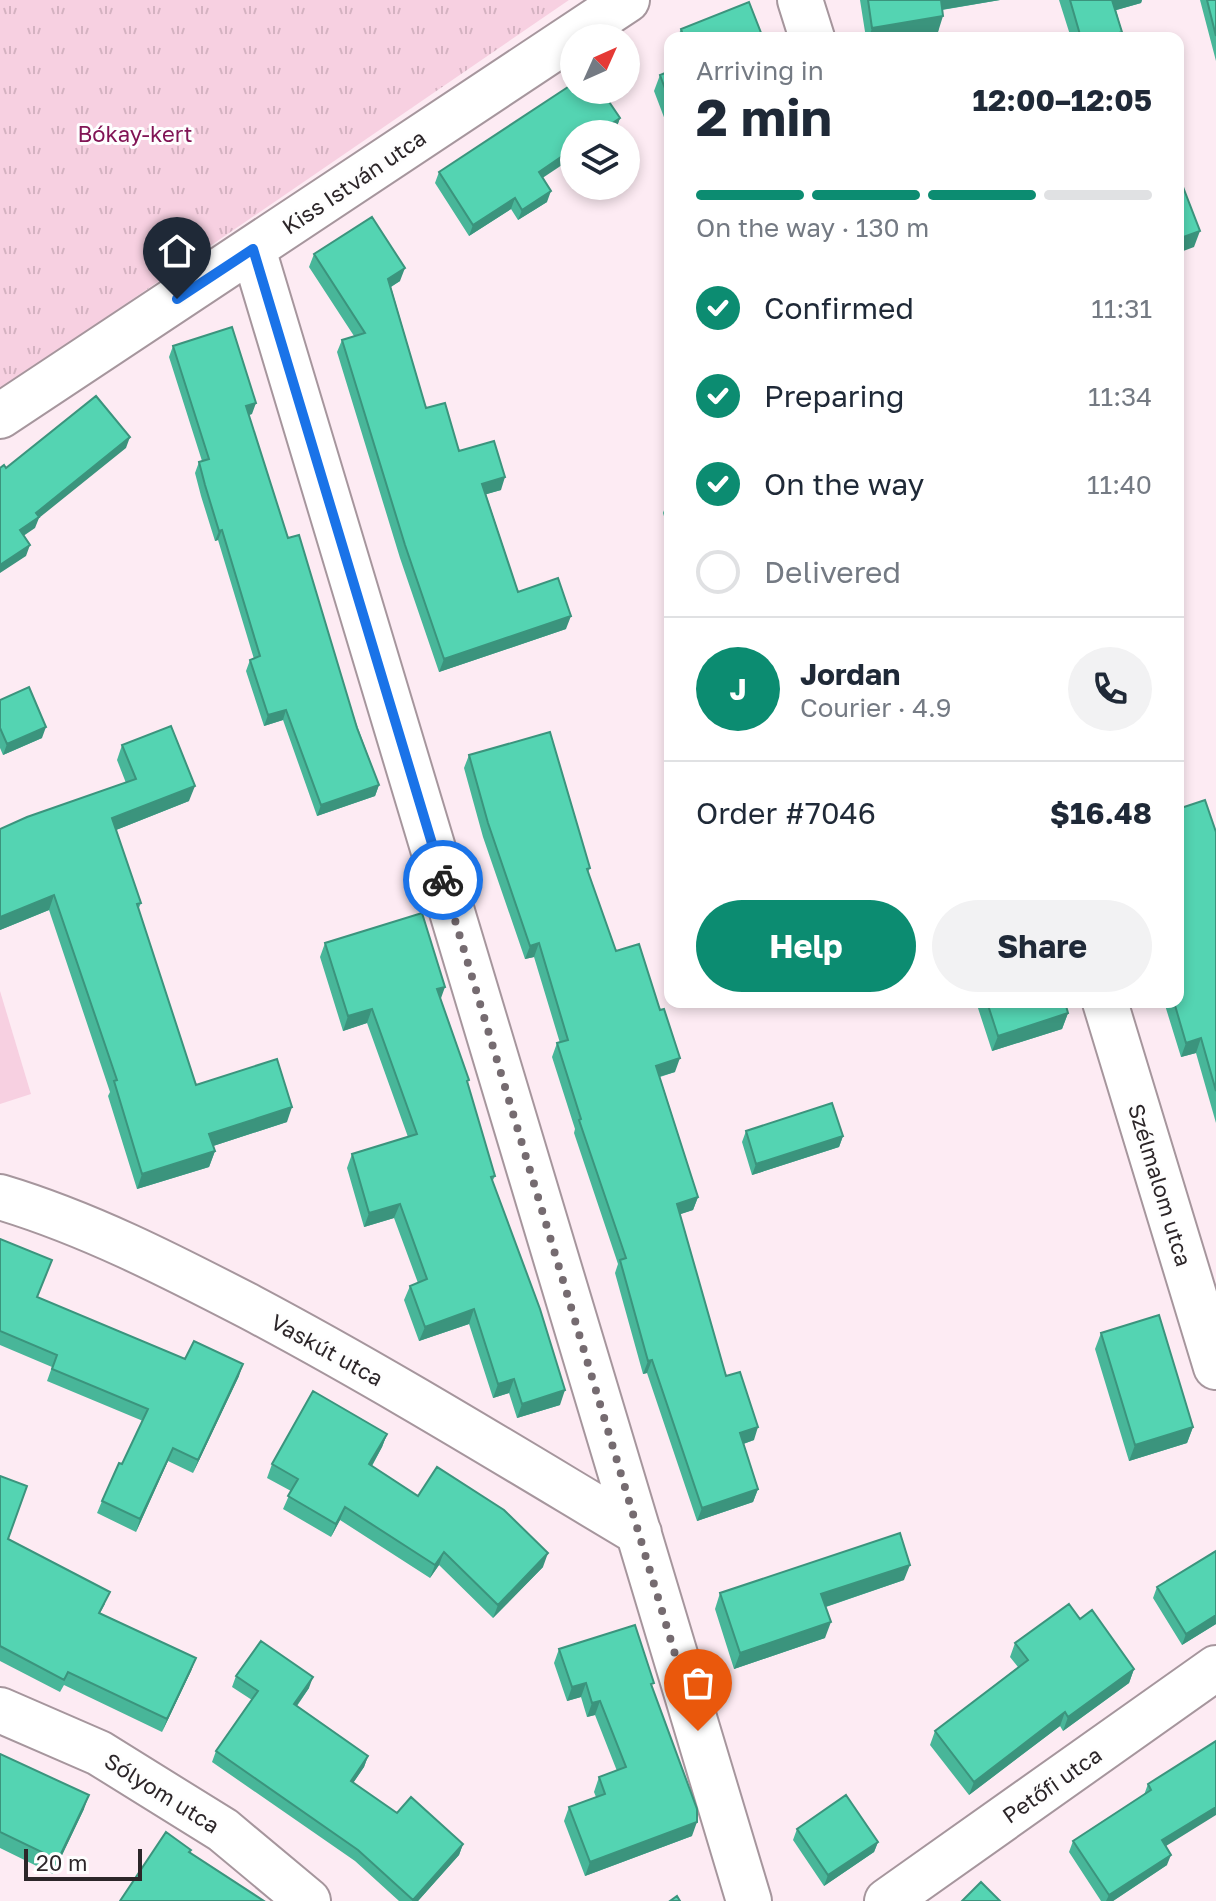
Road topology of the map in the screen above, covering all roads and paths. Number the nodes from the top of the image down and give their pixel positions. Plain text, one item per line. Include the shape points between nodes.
1 (627, 0) edge
2 (800, 0) edge
3 (810, 32) edge
4 (253, 249) junction
5 (0, 416) edge
6 (1107, 1008) edge
7 (0, 1197) edge
8 (1216, 1367) edge
9 (639, 1533) junction
10 (1216, 1668) edge
11 (0, 1710) edge
12 (308, 1901) edge
13 (749, 1901) edge
14 (887, 1901) edge

1 - 4 street, Kiss István utca
2 - 3 street
4 - 5 street, Kiss István utca
4 - 9 street
6 - 8 street, Szélmalom utca
7 - 9 street, Vaskút utca via 116,1241 331,1350
9 - 13 street
10 - 14 street, Petőfi utca
11 - 12 street, Sólyom utca via 99,1753 223,1830

